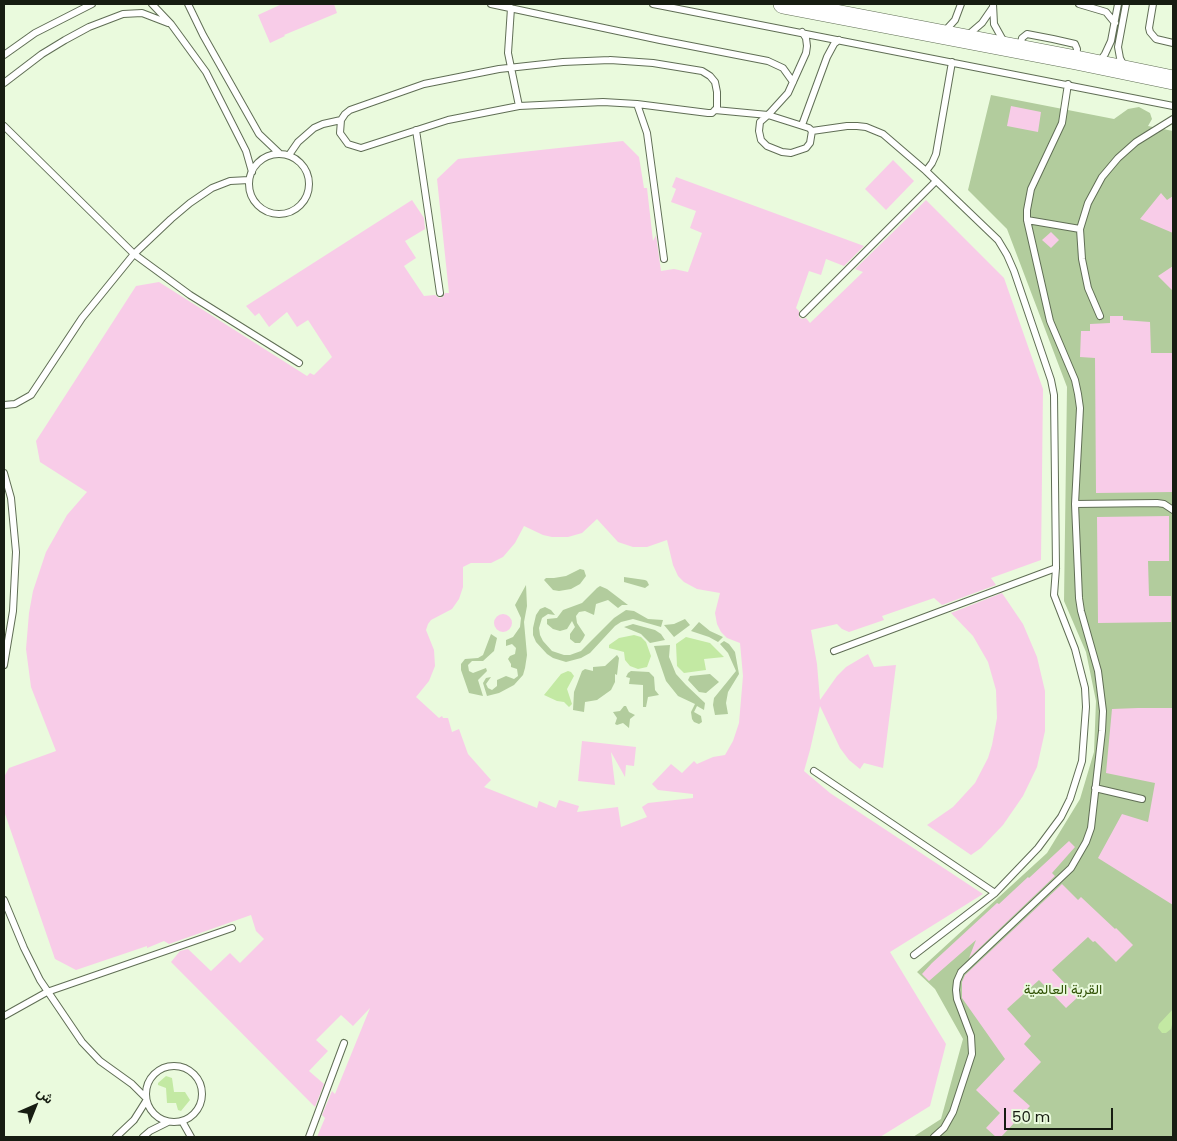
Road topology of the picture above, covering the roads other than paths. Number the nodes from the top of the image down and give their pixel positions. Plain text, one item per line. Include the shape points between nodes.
1 (92, 4) edge
2 (152, 4) edge
3 (491, 4) edge
4 (654, 4) edge
5 (783, 4) edge
6 (962, 4) edge
7 (1079, 4) edge
8 (1118, 4) edge
9 (1126, 4) edge
10 (1153, 4) edge
11 (191, 5) edge
12 (993, 5) edge
13 (1102, 7) edge
14 (511, 8) junction
15 (1115, 23) junction
16 (171, 24) junction
17 (802, 32) junction
18 (942, 34) junction
19 (962, 38) junction
20 (839, 40) junction
21 (1173, 43) edge
22 (1014, 48) junction
23 (4, 55) edge
24 (952, 62) junction
25 (1095, 64) junction
26 (510, 67) junction
27 (1128, 71) junction
28 (1173, 80) edge
29 (793, 82) junction
30 (4, 83) edge
31 (1068, 84) junction
32 (637, 104) junction
33 (519, 106) junction
34 (1173, 106) edge
35 (715, 110) junction
36 (768, 115) junction
37 (1173, 119) edge
38 (341, 120) junction
39 (802, 125) junction
40 (4, 126) edge
41 (416, 130) junction
42 (812, 131) junction
43 (279, 153) junction
44 (289, 155) junction
45 (926, 171) junction
46 (252, 172) junction
47 (249, 180) junction
48 (936, 181) junction
49 (1027, 220) junction
50 (1080, 228) junction
51 (134, 254) junction
52 (664, 259) dead end
53 (440, 293) dead end
54 (803, 314) dead end
55 (1100, 316) dead end
56 (299, 363) dead end
57 (4, 405) edge
58 (4, 473) edge
59 (1075, 504) junction
60 (1173, 510) edge
61 (1056, 568) junction
62 (834, 652) dead end
63 (4, 665) edge
64 (814, 772) dead end
65 (1095, 788) junction
66 (1142, 799) dead end
67 (995, 893) junction
68 (4, 900) edge
69 (232, 928) dead end
70 (914, 955) dead end
71 (46, 992) junction
72 (4, 1016) edge
73 (344, 1043) dead end
74 (146, 1099) junction
75 (182, 1121) junction
76 (168, 1122) junction
77 (116, 1137) edge
78 (143, 1137) edge
79 (191, 1137) edge
80 (309, 1137) edge
81 (934, 1137) edge

1 - 23 lane via 35,33
2 - 16 lane
3 - 14 lane
4 - 17 lane
5 - 18 street
6 - 18 lane via 955,20
7 - 13 lane
8 - 15 lane
9 - 27 lane via 1118,47
10 - 21 lane via 1150,32 1156,39
11 - 43 lane via 258,134
12 - 19 lane via 976,29
12 - 22 lane via 996,30
13 - 15 lane
14 - 26 lane
14 - 29 lane via 768,61 784,68
15 - 25 lane via 1109,48
16 - 30 lane via 142,12 123,14 65,40
16 - 46 lane via 206,72 246,151
17 - 20 lane
17 - 29 lane via 807,46
18 - 19 street
19 - 22 street
20 - 24 lane
20 - 39 lane via 826,57
22 - 25 street
24 - 31 lane
24 - 45 lane via 936,154
25 - 27 street
26 - 33 lane
26 - 35 lane via 610,60 702,71 715,82
26 - 38 lane via 424,84 350,110
27 - 28 street
29 - 36 lane via 784,99
31 - 34 lane
31 - 49 lane via 1062,123 1031,189
32 - 33 lane via 603,102
32 - 35 lane via 708,113
32 - 52 lane via 647,133
33 - 41 lane
35 - 36 lane
36 - 39 lane
36 - 42 lane via 760,122 759,136 774,150 791,152 806,148
37 - 50 lane via 1136,142 1118,158 1095,190
38 - 41 lane via 343,140 361,148
38 - 44 lane via 314,128
39 - 42 lane
40 - 51 lane
41 - 53 lane
42 - 45 lane via 866,127 890,139
43 - 44 lane
43 - 46 lane via 263,158
44 - 47 lane via 305,168 309,183 306,198 291,212 270,213 261,208 252,195
45 - 48 lane
46 - 47 lane
47 - 51 lane via 230,181 212,188 184,208
48 - 54 lane
48 - 61 lane via 998,240 1007,255 1051,380 1054,396
49 - 50 lane
49 - 59 lane via 1050,320 1078,394
50 - 55 lane via 1084,273
51 - 56 lane via 190,295
51 - 57 lane via 82,318 31,395 15,404
58 - 63 lane via 12,507 16,561 14,611
59 - 60 lane via 1157,502
59 - 65 lane via 1078,598 1102,691 1102,731
61 - 62 lane
61 - 67 lane via 1056,601 1075,649 1084,688 1086,707 1082,761 1070,799 1050,833
64 - 67 lane
65 - 66 lane
65 - 81 lane via 1091,828 1071,868 961,972 957,981 957,999 971,1036 972,1054 953,1112 944,1128
67 - 70 lane
68 - 71 lane
69 - 71 lane
71 - 72 lane
71 - 74 lane via 91,1052
73 - 80 lane
74 - 75 lane via 149,1079 155,1072 172,1065 189,1070 201,1084 201,1102 197,1111
74 - 76 lane via 151,1111
74 - 77 lane via 134,1120
75 - 76 lane
75 - 79 lane
76 - 78 lane

